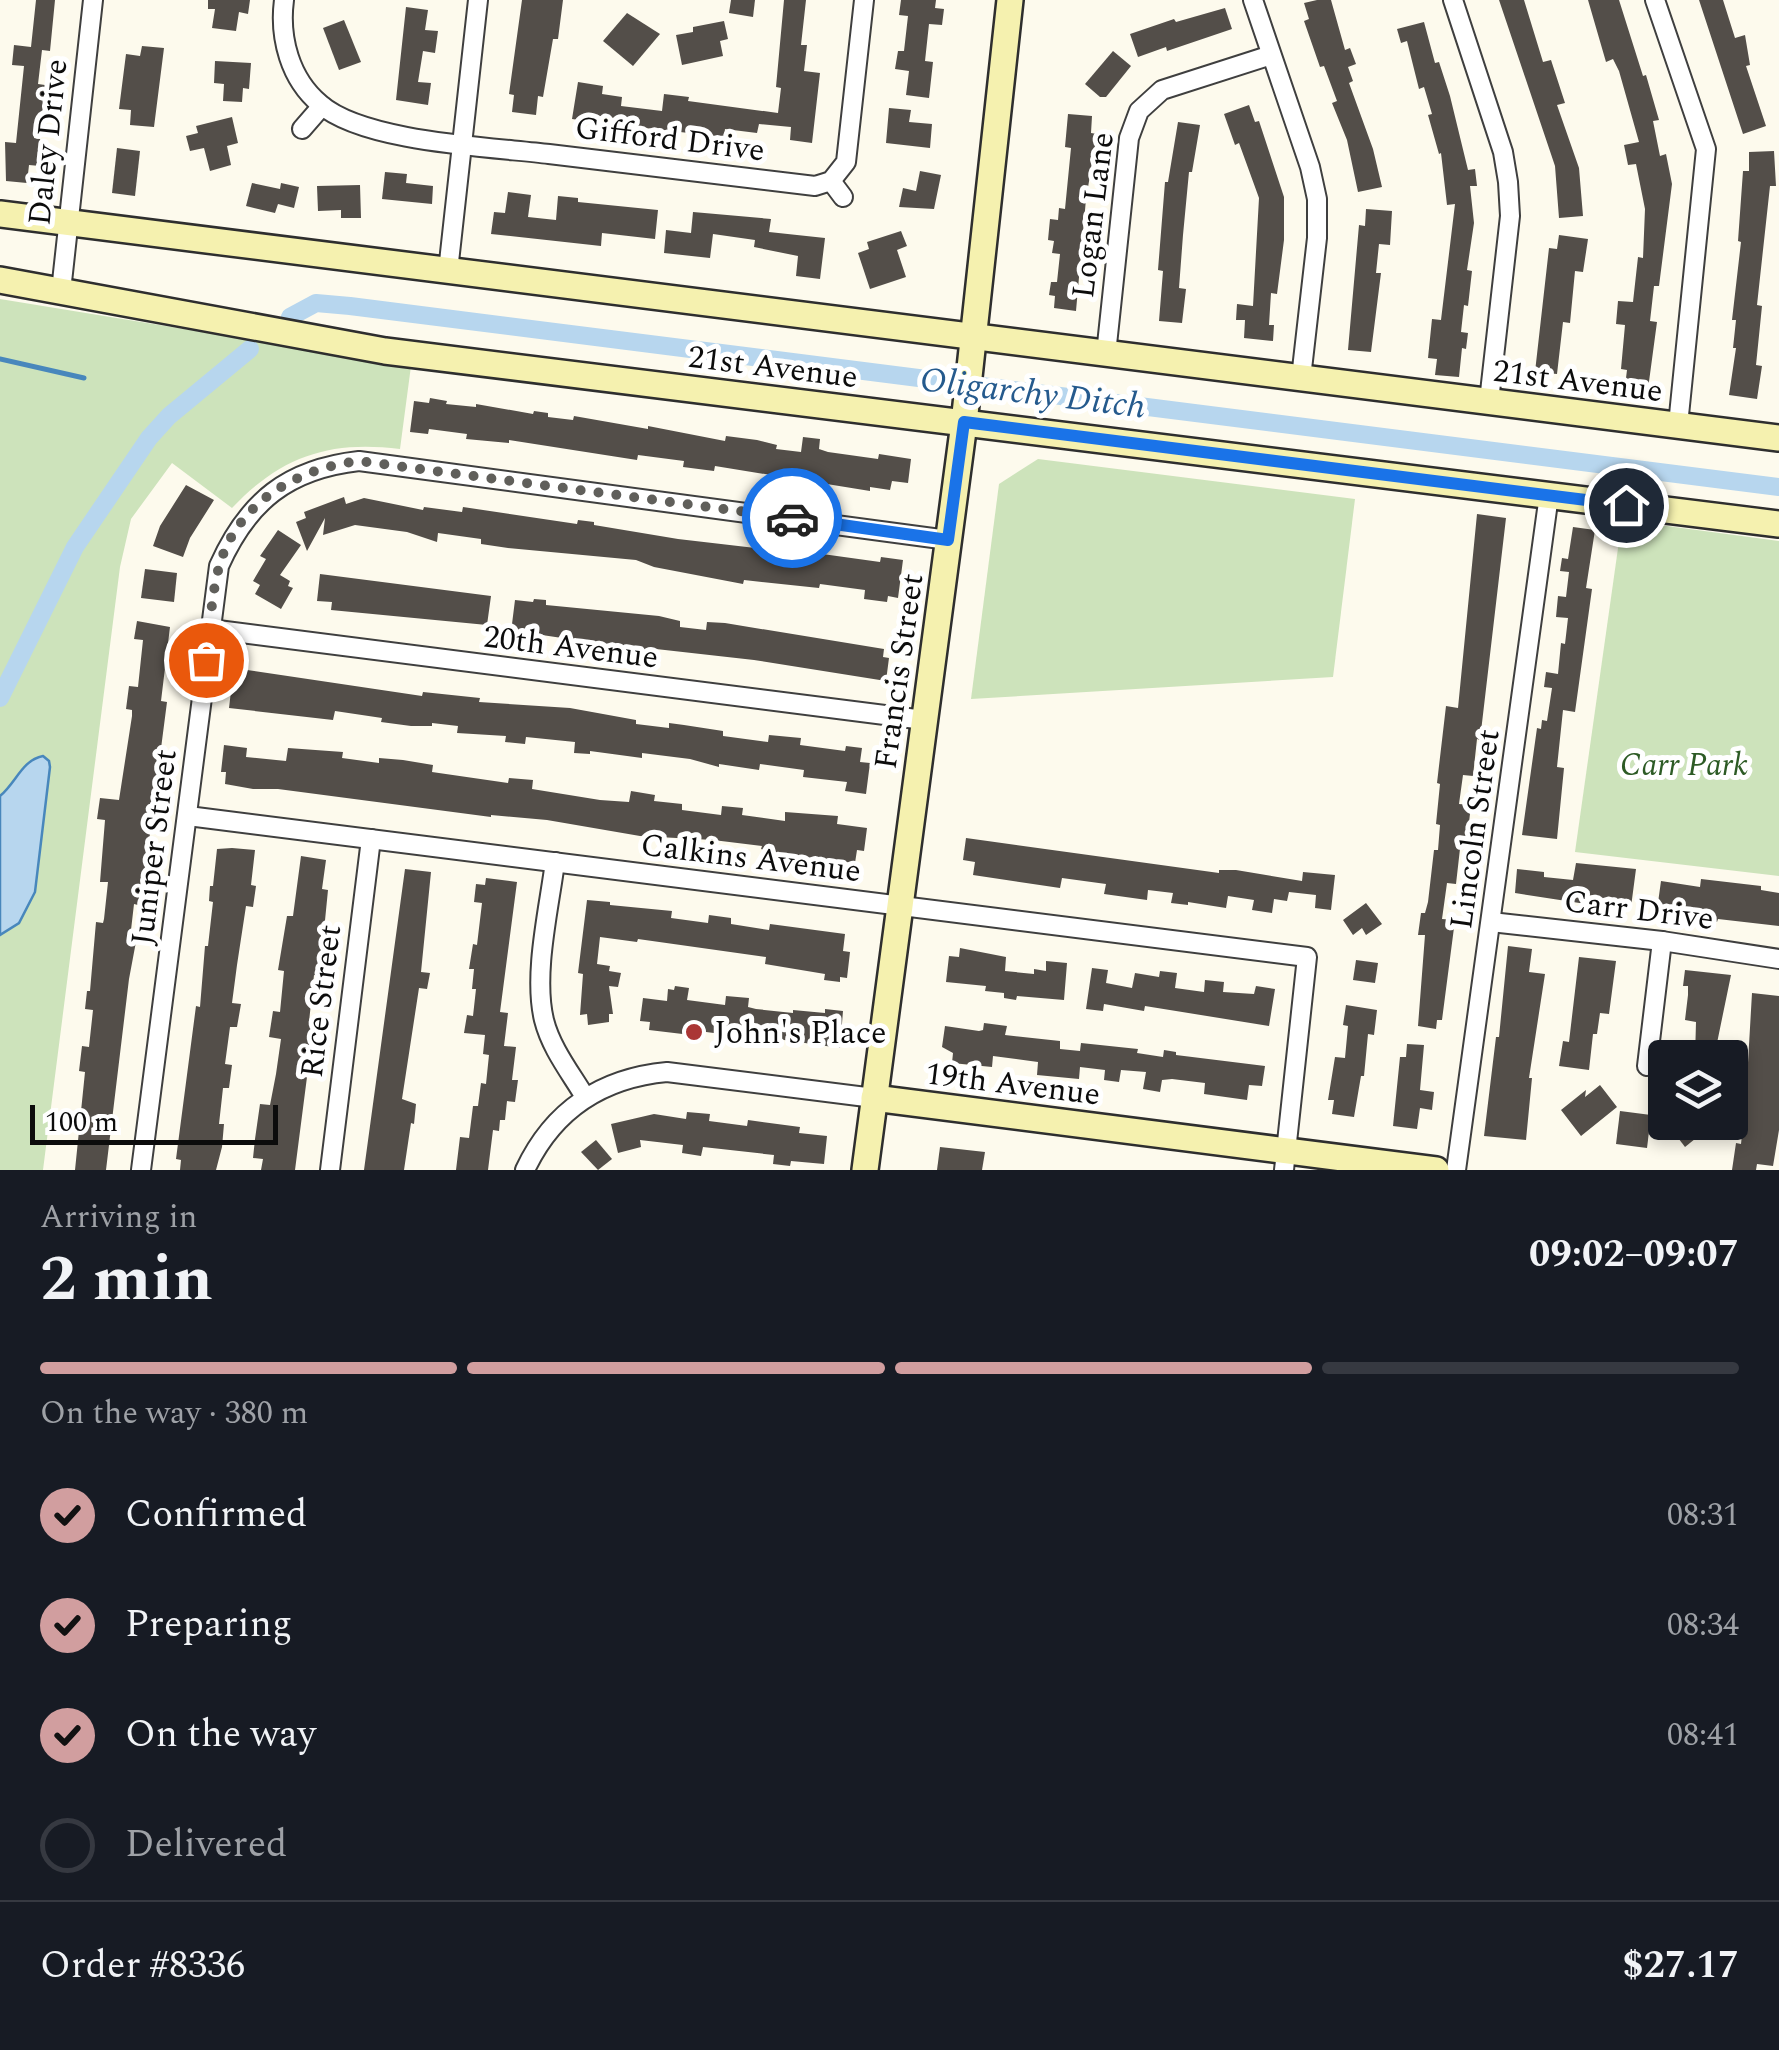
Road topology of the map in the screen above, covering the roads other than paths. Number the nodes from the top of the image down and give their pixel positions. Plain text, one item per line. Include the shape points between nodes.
1 (93, 0) edge
2 (284, 0) edge
3 (478, 0) edge
4 (864, 0) edge
5 (1010, 0) edge
6 (1254, 0) edge
7 (1453, 0) edge
8 (1655, 0) edge
9 (1271, 54) junction
10 (322, 106) junction
11 (302, 129) dead end
12 (463, 143) junction
13 (830, 180) junction
14 (844, 197) dead end
15 (0, 214) edge
16 (68, 224) junction
17 (448, 271) junction
18 (0, 280) edge
19 (60, 291) junction
20 (972, 350) junction
21 (1106, 354) junction
22 (1301, 378) junction
23 (1489, 401) junction
24 (965, 412) junction
25 (1678, 425) junction
26 (1779, 438) edge
27 (1550, 495) junction
28 (1779, 524) edge
29 (948, 540) junction
30 (210, 628) junction
31 (924, 720) junction
32 (188, 816) junction
33 (371, 839) junction
34 (555, 862) junction
35 (900, 907) junction
36 (1491, 922) junction
37 (1662, 941) junction
38 (1779, 959) edge
39 (1646, 1066) dead end
40 (585, 1096) junction
41 (874, 1098) junction
42 (1285, 1160) edge
43 (141, 1170) edge
44 (330, 1170) edge
45 (525, 1170) edge
46 (865, 1170) edge
47 (1436, 1170) edge
48 (1456, 1170) edge

1 - 16 street, Daley Drive
2 - 10 street, Gifford Drive via 289,60
3 - 12 street
4 - 13 street via 846,162
5 - 20 street, Francis Street
6 - 9 street
7 - 23 street via 1508,182
8 - 25 street via 1706,149
9 - 21 street, Logan Lane via 1162,90 1139,111 1129,138
9 - 22 street via 1317,199
10 - 11 street
10 - 12 street, Gifford Drive via 378,131
12 - 13 street, Gifford Drive via 815,186
12 - 17 street
13 - 14 street
15 - 16 street, 21st Avenue
16 - 17 street, 21st Avenue
16 - 19 street, Daley Drive
17 - 20 street, 21st Avenue
18 - 19 street, 21st Avenue
19 - 24 street, 21st Avenue via 385,351
20 - 21 street, 21st Avenue
20 - 24 street, Francis Street
21 - 22 street, 21st Avenue
22 - 23 street, 21st Avenue
23 - 25 street, 21st Avenue
24 - 27 street, 21st Avenue
24 - 29 street, Francis Street
25 - 26 street, 21st Avenue
27 - 28 street, 21st Avenue
27 - 36 street, Lincoln Street
29 - 30 street, Juniper Street via 359,461 332,464 297,476 251,512 219,566
29 - 31 street, Francis Street
30 - 31 street, 20th Avenue
30 - 32 street, Juniper Street
31 - 35 street, Francis Street
32 - 33 street, Calkins Avenue
32 - 43 street, Juniper Street
33 - 34 street, Calkins Avenue
33 - 44 street, Rice Street
34 - 35 street, Calkins Avenue
34 - 40 street via 540,987 543,1018
35 - 41 street, Francis Street
35 - 42 street, Calkins Avenue via 1308,956
36 - 37 street, Carr Drive
36 - 48 street, Lincoln Street
37 - 38 street, Carr Drive
37 - 39 street
40 - 41 street, 19th Avenue via 624,1079 667,1072
40 - 45 street via 557,1120
41 - 42 street, 19th Avenue
41 - 46 street, Francis Street
42 - 47 street, 19th Avenue

